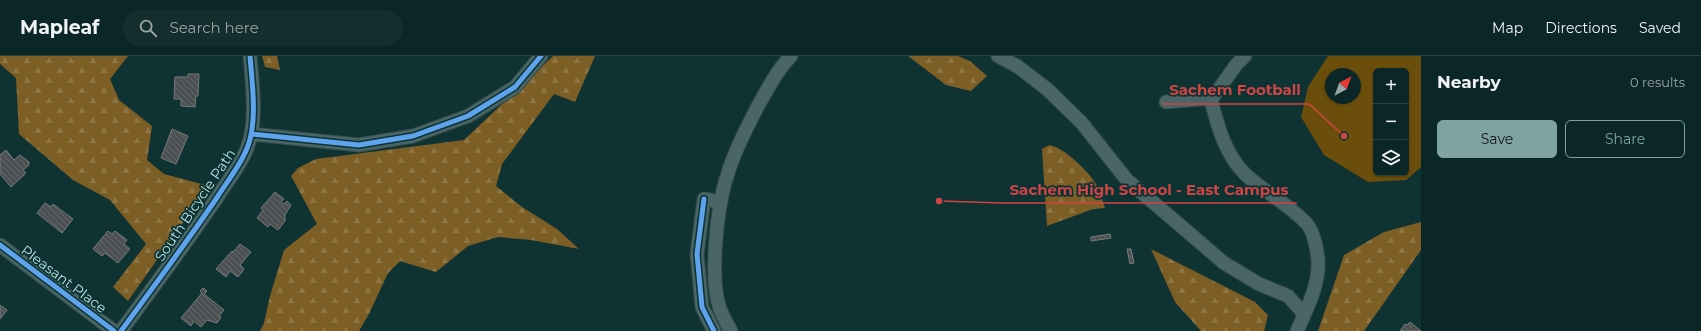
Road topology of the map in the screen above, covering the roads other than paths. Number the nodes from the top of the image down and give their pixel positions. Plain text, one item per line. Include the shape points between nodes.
1 (250, 56) edge
2 (541, 56) edge
3 (791, 56) edge
4 (998, 56) edge
5 (1245, 56) edge
6 (1212, 98) junction
7 (1166, 102) dead end
8 (251, 134) junction
9 (721, 202) junction
10 (0, 245) edge
11 (1304, 314) junction
12 (114, 331) edge
13 (121, 331) edge
14 (714, 331) edge
15 (730, 331) edge
16 (1297, 331) edge

1 - 8 street, South Bicycle Path
2 - 8 street via 509,91 468,116 413,136 359,145
3 - 9 street via 780,68 753,115 728,172
4 - 11 street via 1017,66 1047,89 1081,122 1126,180 1224,263 1259,284 1288,296
5 - 6 street
6 - 7 street
6 - 11 street via 1225,146 1245,174 1308,224 1316,245 1318,268
8 - 13 street, South Bicycle Path via 244,154 189,240
9 - 14 street via 704,199 697,254 702,307
9 - 15 street via 715,250 716,279 720,308
10 - 12 street, Pleasant Place
11 - 16 street

